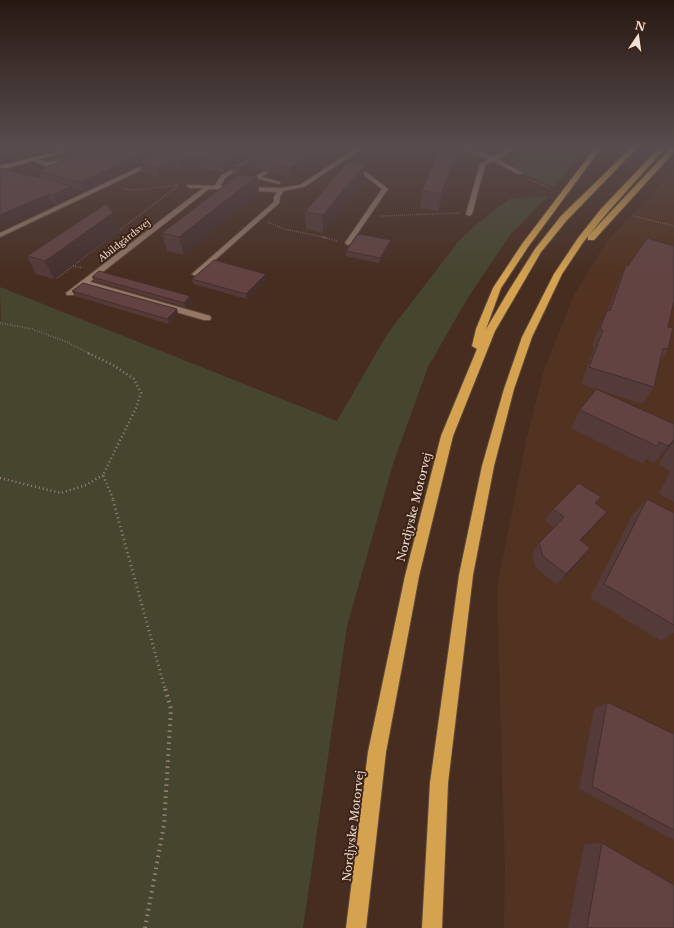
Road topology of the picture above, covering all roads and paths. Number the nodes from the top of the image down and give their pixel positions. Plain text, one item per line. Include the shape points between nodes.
1 (93, 191) edge
2 (171, 191) edge
3 (202, 191) edge
4 (280, 191) edge
5 (383, 191) edge
6 (475, 191) edge
7 (566, 191) edge
8 (591, 191) edge
9 (622, 191) edge
10 (634, 191) edge
11 (78, 193) dead end
12 (85, 195) junction
13 (469, 214) joint
14 (367, 216) junction
15 (633, 216) dead end
16 (258, 219) junction
17 (674, 226) edge
18 (0, 235) edge
19 (348, 242) joint
20 (196, 274) edge
21 (558, 274) junction
22 (57, 278) dead end
23 (84, 283) junction
24 (70, 293) dead end
25 (208, 318) dead end
26 (0, 324) edge
27 (469, 380) junction
28 (103, 475) junction
29 (0, 478) edge
30 (145, 928) edge
31 (356, 928) edge
32 (432, 928) edge

1 - 12 street
2 - 22 path
3 - 23 street, Abildgårdsvej
4 - 16 street via 277,202
5 - 14 street
6 - 13 street
7 - 27 highway via 498,288 481,329
8 - 27 highway, Nordjyske Motorvej via 564,218 538,251 490,331
9 - 21 highway via 581,240
10 - 21 highway
11 - 12 street
12 - 18 street
13 - 14 path
14 - 19 street
15 - 17 path
16 - 19 path via 284,229
16 - 20 street
21 - 32 highway via 527,337 509,389 488,466 468,568 439,783
23 - 24 street, Abildgårdsvej
23 - 25 street
26 - 28 path via 32,329 68,342 134,379 141,393
27 - 31 highway, Nordjyske Motorvej via 447,436 412,576 377,752
28 - 29 path via 86,485 60,493
28 - 30 path via 114,501 171,709 164,825

